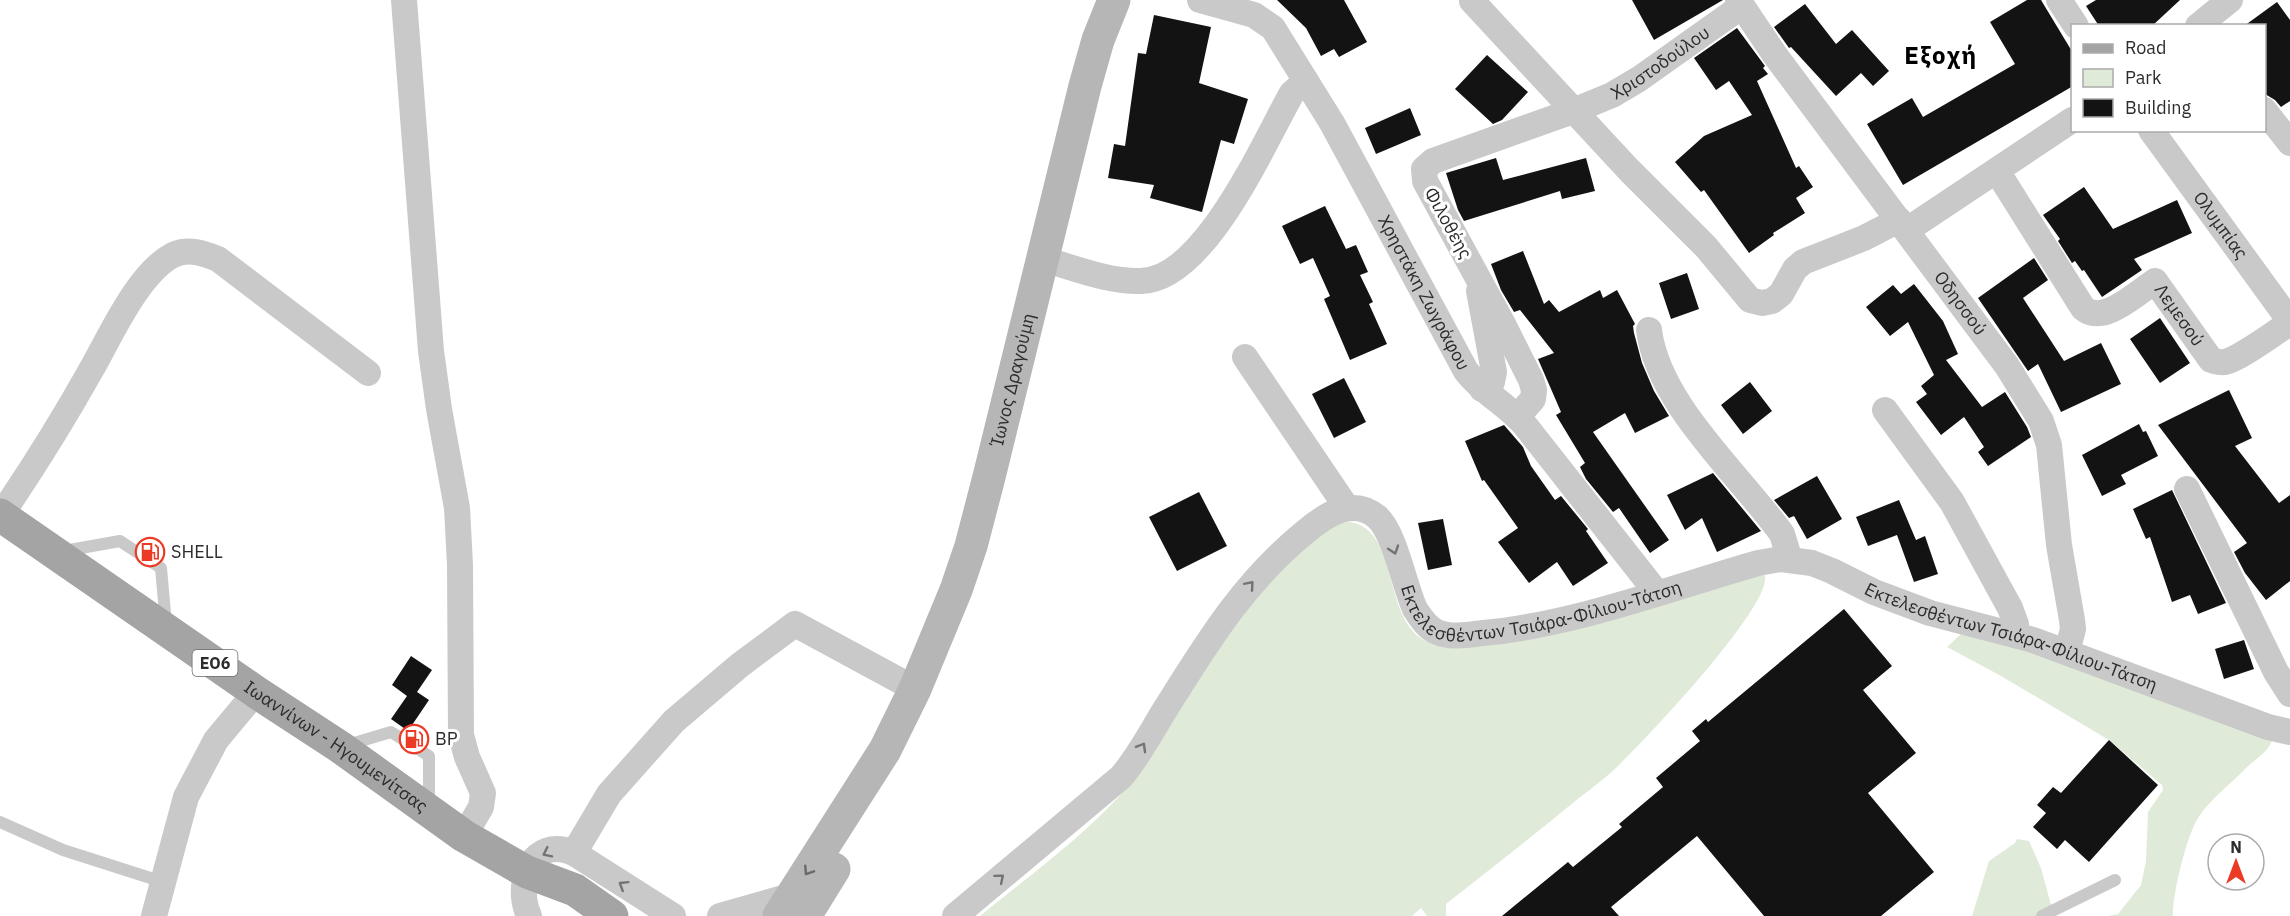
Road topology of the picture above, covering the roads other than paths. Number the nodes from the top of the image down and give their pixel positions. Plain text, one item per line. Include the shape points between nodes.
1 (404, 0) edge
2 (1114, 0) edge
3 (1200, 0) edge
4 (2059, 0) edge
5 (2230, 0) edge
6 (1472, 1) edge
7 (1740, 3) edge
8 (2075, 24) edge
9 (2200, 24) edge
10 (1306, 81) junction
11 (1573, 111) junction
12 (2266, 111) edge
13 (2071, 121) edge
14 (2152, 132) edge
15 (2290, 143) edge
16 (1997, 171) junction
17 (1903, 225) junction
18 (1043, 260) junction
19 (1483, 287) junction
20 (2290, 322) edge
21 (1649, 330) dead end
22 (1245, 357) dead end
23 (368, 373) dead end
24 (1482, 389) junction
25 (1885, 410) dead end
26 (1517, 417) junction
27 (2187, 489) dead end
28 (1347, 508) junction
29 (1, 515) edge
30 (55, 553) junction
31 (1790, 560) junction
32 (1657, 593) junction
33 (166, 628) junction
34 (2015, 634) junction
35 (2067, 652) junction
36 (915, 689) junction
37 (256, 692) junction
38 (2290, 694) edge
39 (2290, 732) edge
40 (340, 747) junction
41 (429, 811) junction
42 (0, 822) edge
43 (464, 836) junction
44 (574, 853) junction
45 (527, 872) junction
46 (2115, 880) dead end
47 (163, 882) junction
48 (791, 910) edge
49 (154, 916) edge
50 (529, 916) edge
51 (572, 916) edge
52 (612, 916) edge
53 (673, 916) edge
54 (720, 916) edge
55 (955, 916) edge
56 (2042, 916) edge

1 - 43 street via 431,351 457,508 461,735 483,794 481,807
2 - 18 main road, Ίωνος Δραγούμη via 1093,59
3 - 10 street, Χρηστάκη Ζωγράφου via 1240,10 1268,23
4 - 8 street
5 - 9 street
6 - 11 street
7 - 11 street, Χριστοδούλου via 1639,79
7 - 17 street, Οδησσού
10 - 18 street via 1292,93 1222,219 1201,246 1172,270 1142,282 1114,279
10 - 24 street, Χρηστάκη Ζωγράφου via 1466,371
11 - 17 street via 1755,303 1777,298 1803,262
11 - 19 street, Φιλοθέης via 1433,160 1424,169 1425,182
12 - 15 street
13 - 16 street
14 - 20 street, Ολυμπίας
16 - 17 street
16 - 20 street, Λεμεσού via 2088,313 2109,312 2155,282 2211,360 2218,362 2238,355
17 - 35 street, Οδησσού via 2007,366 2044,427 2073,628
18 - 36 main road, Ίωνος Δραγούμη via 968,556
19 - 24 street via 1478,294 1494,376
19 - 26 street, Φιλοθέης via 1533,386 1531,402
21 - 31 street via 1656,361 1676,398 1782,534
22 - 28 street
23 - 29 street via 218,259 194,251 175,254 159,266 132,299
24 - 26 street, Χρηστάκη Ζωγράφου
25 - 34 street via 1952,502 2010,608
26 - 32 street, Χρηστάκη Ζωγράφου
27 - 38 street
28 -> 32 street, Εκτελεσθέντων Τσιάρα-Φίλιου-Τάτση via 1373,514 1384,526 1415,609 1437,632 1463,635 1521,628
55 -> 28 street via 1120,777 1241,595 1294,541 1327,516
29 - 30 main road, Ιωαννίνων - Ηγουμενίτσας / ΕΟ6
30 - 33 main road, Ιωαννίνων - Ηγουμενίτσας / ΕΟ6
30 - 33 lane via 120,541 161,568
31 - 32 street, Εκτελεσθέντων Τσιάρα-Φίλιου-Τάτση via 1758,562
31 - 34 street, Εκτελεσθέντων Τσιάρα-Φίλιου-Τάτση via 1812,563 1930,613
33 - 37 main road, Ιωαννίνων - Ηγουμενίτσας / ΕΟ6
34 - 35 street, Εκτελεσθέντων Τσιάρα-Φίλιου-Τάτση
35 - 39 street, Εκτελεσθέντων Τσιάρα-Φίλιου-Τάτση via 2268,728
36 - 44 street via 795,624 674,720 609,794
36 - 48 main road, Ίωνος Δραγούμη via 885,750 804,878
37 - 40 main road, Ιωαννίνων - Ηγουμενίτσας / ΕΟ6
37 - 47 street via 216,740 195,775 182,807
40 - 41 main road, Ιωαννίνων - Ηγουμενίτσας / ΕΟ6
40 - 41 lane via 390,732 429,756
41 - 43 main road, Ιωαννίνων - Ηγουμενίτσας / ΕΟ6
42 - 47 lane via 63,849
43 - 45 main road, Ιωαννίνων - Ηγουμενίτσας / ΕΟ6
44 -> 45 street via 551,849 539,856
53 -> 44 street
45 - 50 street via 522,892
45 - 51 main road, Ιωαννίνων - Ηγουμενίτσας / ΕΟ6
45 - 52 main road, Ιωαννίνων - Ηγουμενίτσας / ΕΟ6 via 575,890
46 - 56 lane
47 - 49 street
48 - 54 street

